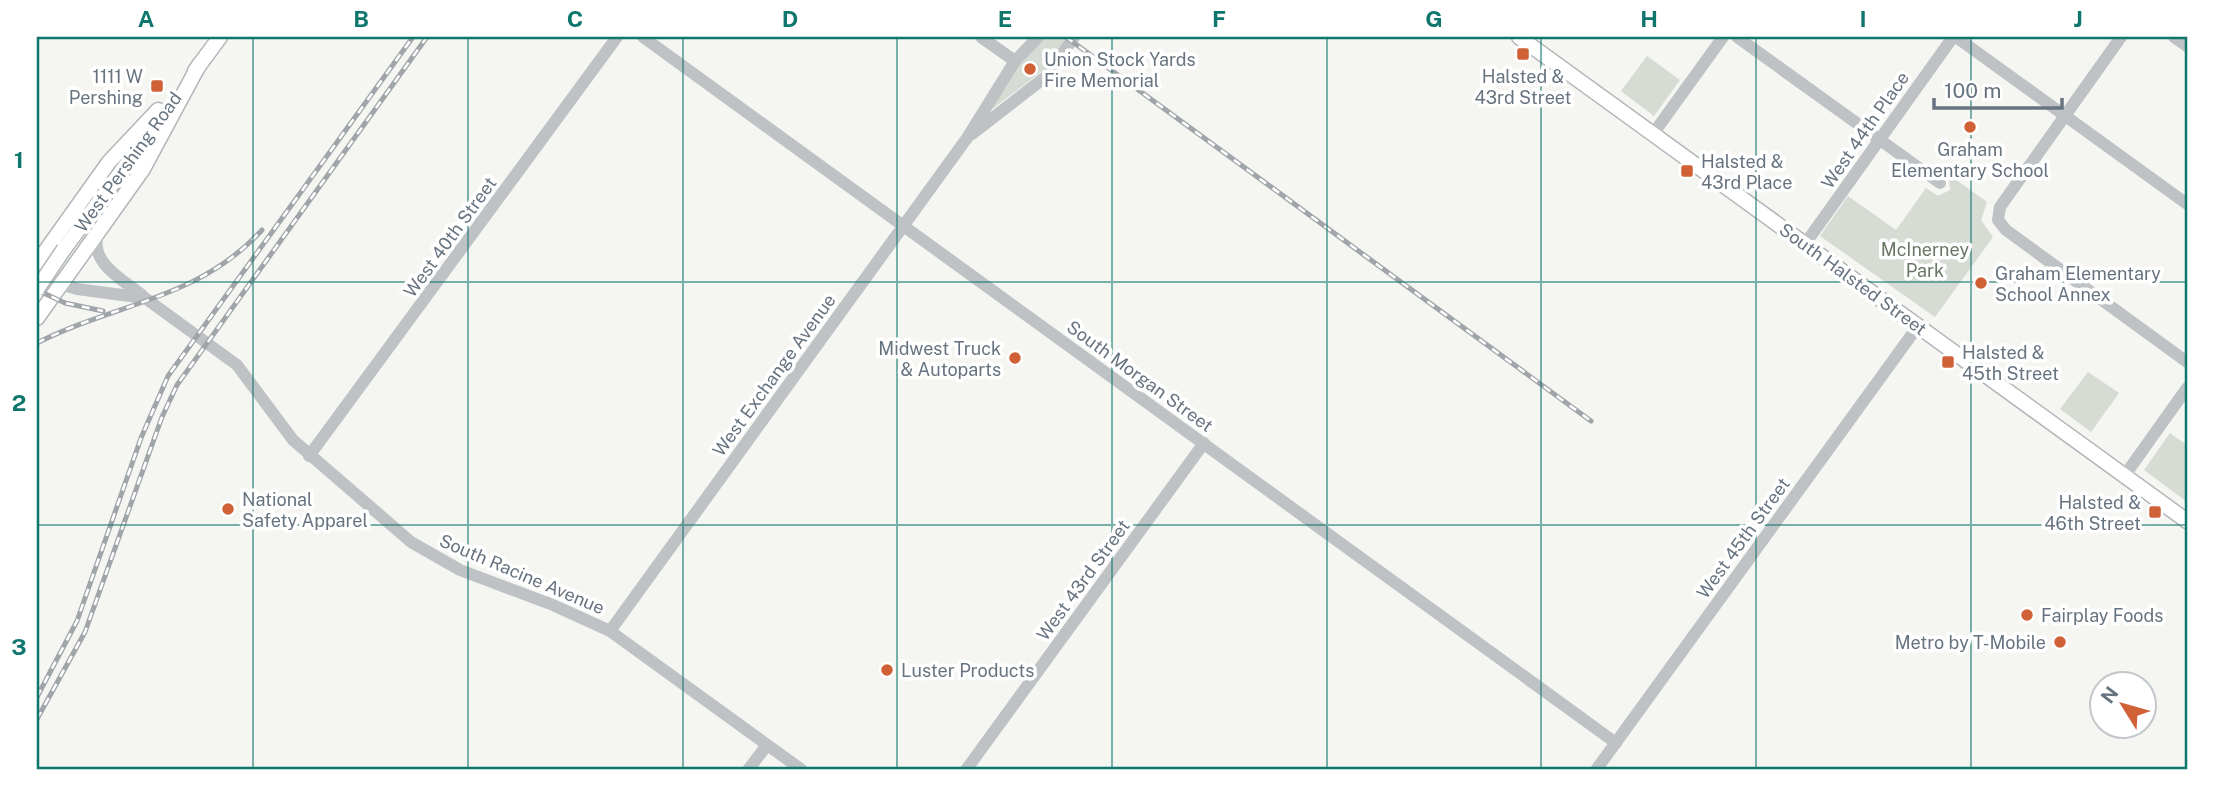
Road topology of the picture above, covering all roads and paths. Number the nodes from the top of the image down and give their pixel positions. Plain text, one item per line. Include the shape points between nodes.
1 (220, 37) edge
2 (617, 37) edge
3 (643, 37) edge
4 (981, 37) edge
5 (1038, 37) edge
6 (1074, 37) edge
7 (1519, 37) edge
8 (1723, 37) edge
9 (1737, 37) edge
10 (1954, 37) edge
11 (2121, 37) edge
12 (2174, 37) edge
13 (2187, 46) edge
14 (1015, 61) junction
15 (199, 65) junction
16 (2065, 115) junction
17 (1653, 134) junction
18 (967, 138) junction
19 (1880, 140) junction
20 (1940, 183) dead end
21 (2187, 204) edge
22 (903, 227) junction
23 (99, 230) junction
24 (1805, 244) junction
25 (37, 262) edge
26 (37, 271) edge
27 (60, 284) junction
28 (37, 289) edge
29 (145, 298) junction
30 (37, 318) edge
31 (1918, 326) junction
32 (2187, 362) edge
33 (2187, 388) edge
34 (1204, 443) junction
35 (310, 456) junction
36 (2125, 475) junction
37 (2187, 521) edge
38 (610, 631) junction
39 (1616, 743) junction
40 (767, 745) junction
41 (748, 770) edge
42 (802, 770) edge
43 (966, 770) edge
44 (1596, 770) edge

1 - 15 main road, West Pershing Road
2 - 35 street, West 40th Street
3 - 22 street, South Morgan Street
4 - 14 street
5 - 14 street, West Exchange Avenue
6 - 18 street, West Exchange Avenue via 1048,75
7 - 17 main road, South Halsted Street
8 - 17 street
9 - 19 street
10 - 16 street
10 - 19 street, West 44th Place
11 - 16 street
12 - 13 street
14 - 18 street, West Exchange Avenue
15 - 23 main road via 152,154
15 - 25 main road via 109,162
15 - 28 main road, West Pershing Road, bridge
16 - 21 street
16 - 32 street via 2000,207 1998,220
17 - 24 main road, South Halsted Street
18 - 22 street, West Exchange Avenue
19 - 20 street
19 - 24 street, West 44th Place
22 - 34 street, South Morgan Street
22 - 38 street, West Exchange Avenue
23 - 27 main road
23 - 29 street via 95,242 99,259
24 - 31 main road, South Halsted Street
26 - 27 street, South Racine Avenue
27 - 29 street, South Racine Avenue
27 - 30 main road
29 - 35 street, South Racine Avenue via 237,365 279,425
31 - 36 main road, South Halsted Street
31 - 39 street, West 45th Street
33 - 36 street
34 - 39 street, South Morgan Street
34 - 43 street, West 43rd Street
35 - 38 street, South Racine Avenue via 436,558
36 - 37 main road, South Halsted Street
38 - 40 street, South Racine Avenue
39 - 44 street, West 45th Street
40 - 41 street
40 - 42 street, South Racine Avenue

